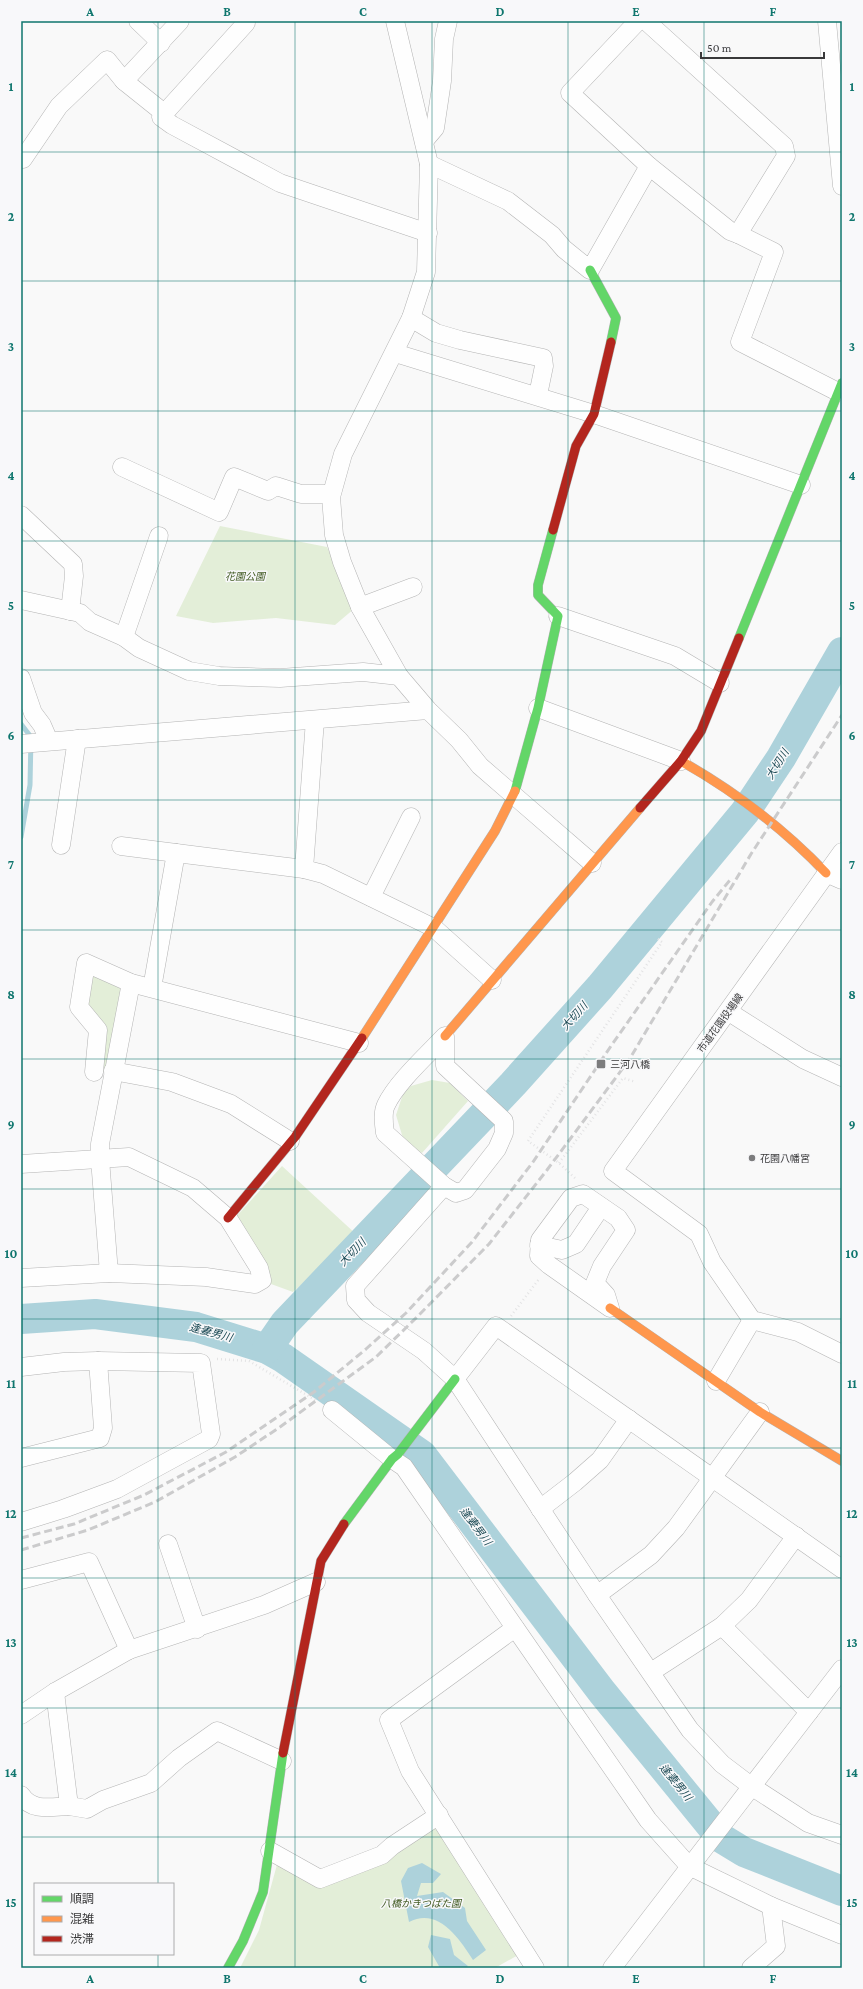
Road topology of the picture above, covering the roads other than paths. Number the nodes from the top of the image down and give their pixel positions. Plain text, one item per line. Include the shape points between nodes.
1 (138, 21) edge
2 (180, 21) edge
3 (395, 21) edge
4 (448, 21) edge
5 (638, 21) edge
6 (646, 21) edge
7 (827, 21) edge
8 (246, 24) dead end
9 (161, 43) junction
10 (124, 81) junction
11 (164, 113) junction
12 (424, 141) junction
13 (21, 154) edge
14 (429, 164) junction
15 (649, 166) junction
16 (842, 186) edge
17 (428, 233) junction
18 (738, 234) junction
19 (590, 270) junction
20 (411, 318) junction
21 (395, 353) junction
22 (840, 387) edge
23 (538, 396) junction
24 (594, 414) junction
25 (122, 467) dead end
26 (801, 485) junction
27 (331, 494) junction
28 (24, 523) edge
29 (159, 536) dead end
30 (413, 587) dead end
31 (21, 600) edge
32 (360, 607) junction
33 (70, 611) junction
34 (558, 616) junction
35 (124, 637) junction
36 (399, 676) junction
37 (21, 678) edge
38 (720, 683) junction
39 (538, 708) junction
40 (428, 710) junction
41 (315, 720) junction
42 (77, 739) junction
43 (32, 743) edge
44 (680, 761) junction
45 (514, 796) junction
46 (411, 817) dead end
47 (61, 845) dead end
48 (121, 846) dead end
49 (842, 852) edge
50 (176, 853) junction
51 (592, 863) junction
52 (304, 869) junction
53 (834, 876) edge
54 (371, 897) junction
55 (434, 928) junction
56 (492, 980) junction
57 (131, 983) junction
58 (152, 988) junction
59 (729, 1012) junction
60 (445, 1036) junction
61 (359, 1043) junction
62 (445, 1066) junction
63 (113, 1070) junction
64 (414, 1070) junction
65 (94, 1072) dead end
66 (842, 1077) edge
67 (290, 1141) junction
68 (100, 1159) junction
69 (21, 1164) edge
70 (444, 1186) junction
71 (602, 1207) junction
72 (228, 1218) junction
73 (539, 1245) junction
74 (109, 1273) junction
75 (21, 1278) edge
76 (595, 1282) junction
77 (576, 1284) junction
78 (610, 1308) junction
79 (752, 1320) junction
80 (842, 1354) edge
81 (98, 1361) junction
82 (21, 1367) edge
83 (455, 1379) junction
84 (716, 1380) junction
85 (332, 1410) road end
86 (760, 1412) junction
87 (629, 1419) junction
88 (395, 1457) junction
89 (21, 1458) edge
90 (842, 1461) edge
91 (713, 1477) junction
92 (540, 1509) junction
93 (21, 1522) edge
94 (796, 1536) junction
95 (168, 1544) dead end
96 (842, 1569) edge
97 (21, 1580) edge
98 (316, 1582) junction
99 (597, 1594) junction
100 (722, 1626) junction
101 (515, 1628) junction
102 (196, 1629) junction
103 (129, 1650) junction
104 (842, 1669) edge
105 (651, 1672) junction
106 (54, 1692) junction
107 (809, 1712) junction
108 (21, 1715) edge
109 (282, 1761) junction
110 (750, 1786) junction
111 (21, 1795) edge
112 (69, 1806) junction
113 (439, 1815) junction
114 (842, 1836) edge
115 (270, 1850) junction
116 (692, 1862) junction
117 (772, 1906) junction
118 (842, 1935) edge
119 (228, 1968) edge
120 (535, 1968) edge
121 (612, 1968) edge
122 (750, 1968) edge

1 - 9 street
2 - 9 street
3 - 12 street
4 - 12 street via 435,128
5 - 15 street via 570,93
6 - 18 street via 784,146 786,156
7 - 16 street
8 - 11 street
9 - 10 street
10 - 11 street
10 - 13 street via 107,60 59,106 23,159
11 - 17 street via 161,117 172,125 280,183
12 - 14 street
14 - 17 street
14 - 19 street via 508,201 552,235 564,249
15 - 18 street via 730,231
15 - 19 street
17 - 20 street via 426,272
18 - 22 street via 774,252 740,342
19 - 24 street via 616,318
20 - 21 street
20 - 23 street via 436,333 487,348 543,358 544,366
21 - 23 street
21 - 27 street via 343,454
22 - 26 street
23 - 24 street
24 - 26 street
24 - 34 street via 576,446 538,585 538,595
25 - 27 street via 219,512 234,477 268,491 276,486 301,494
26 - 38 street
27 - 32 street via 334,535
28 - 33 street via 73,564
29 - 35 street
30 - 32 street
31 - 33 street
32 - 36 street
33 - 35 street
34 - 38 street via 675,656
34 - 39 street
35 - 36 street via 139,648 175,666 219,676 280,678 363,672
36 - 40 street
37 - 43 street via 33,713 42,725
38 - 44 street via 700,731
39 - 44 street
39 - 45 street
40 - 41 street
40 - 45 street via 459,740 480,766
41 - 42 street
41 - 52 street
42 - 43 street
42 - 47 street
44 - 51 street
44 - 53 street via 712,778 766,815
45 - 51 street
45 - 55 street
46 - 54 street
48 - 50 street
49 - 53 street, 市道花園役場線
50 - 52 street
50 - 58 street
51 - 56 street
52 - 54 street via 323,874
53 - 59 street, 市道花園役場線
54 - 55 street
55 - 56 street
55 - 61 street
56 - 60 street
57 - 58 street
57 - 63 street
57 - 65 street via 86,963 79,1007 98,1030
58 - 61 street
59 - 66 street via 802,1059
59 - 79 street, 市道花園役場線 via 613,1171 699,1234 712,1262
60 - 62 street
60 - 64 street
61 - 67 street
62 - 64 street
62 - 70 street via 504,1121 504,1133 497,1149 465,1190 456,1193
63 - 67 street via 172,1082 224,1102
63 - 68 street via 100,1144
64 - 70 street via 395,1090 386,1106 385,1133
67 - 72 street
68 - 69 street
68 - 72 street via 128,1157 193,1188
68 - 74 street
70 - 83 street via 355,1286 354,1294 368,1313 424,1351
71 - 73 street via 576,1244 562,1250
71 - 73 street via 583,1194 571,1198
71 - 76 street via 618,1218 626,1230 602,1266
72 - 74 street via 259,1268 262,1280 255,1284 206,1278
73 - 77 street via 539,1256
74 - 75 street
76 - 77 street
76 - 78 street via 606,1295
77 - 78 street
78 - 84 street
79 - 80 street via 798,1332
79 - 84 street
81 - 82 street
81 - 89 street via 103,1428 100,1438
81 - 93 street via 201,1363 211,1434 209,1439 117,1489
83 - 87 street via 496,1326
83 - 88 street
83 - 92 street
84 - 86 street
85 - 88 street
86 - 90 street
86 - 91 street
87 - 91 street
87 - 92 street via 600,1460
88 - 98 street via 346,1521 320,1561
88 - 101 street via 408,1472
91 - 94 street
91 - 99 street via 676,1528 651,1555
92 - 99 street
94 - 96 street
94 - 100 street via 749,1600
95 - 102 street
97 - 103 street via 89,1562
98 - 102 street via 264,1605
98 - 109 street
99 - 105 street
100 - 105 street
100 - 107 street
101 - 113 street via 389,1720 410,1771
101 - 116 street via 648,1820
102 - 103 street
103 - 106 street
104 - 107 street
105 - 110 street via 690,1730 722,1764
106 - 108 street
106 - 112 street
107 - 110 street
109 - 112 street via 217,1731 151,1783 87,1809
109 - 115 street
110 - 114 street via 808,1823
110 - 116 street
111 - 112 street via 35,1807
113 - 115 street via 382,1855 320,1878
113 - 120 street
115 - 119 street via 263,1892 243,1941
116 - 117 street
116 - 121 street
117 - 118 street
117 - 122 street via 776,1946

